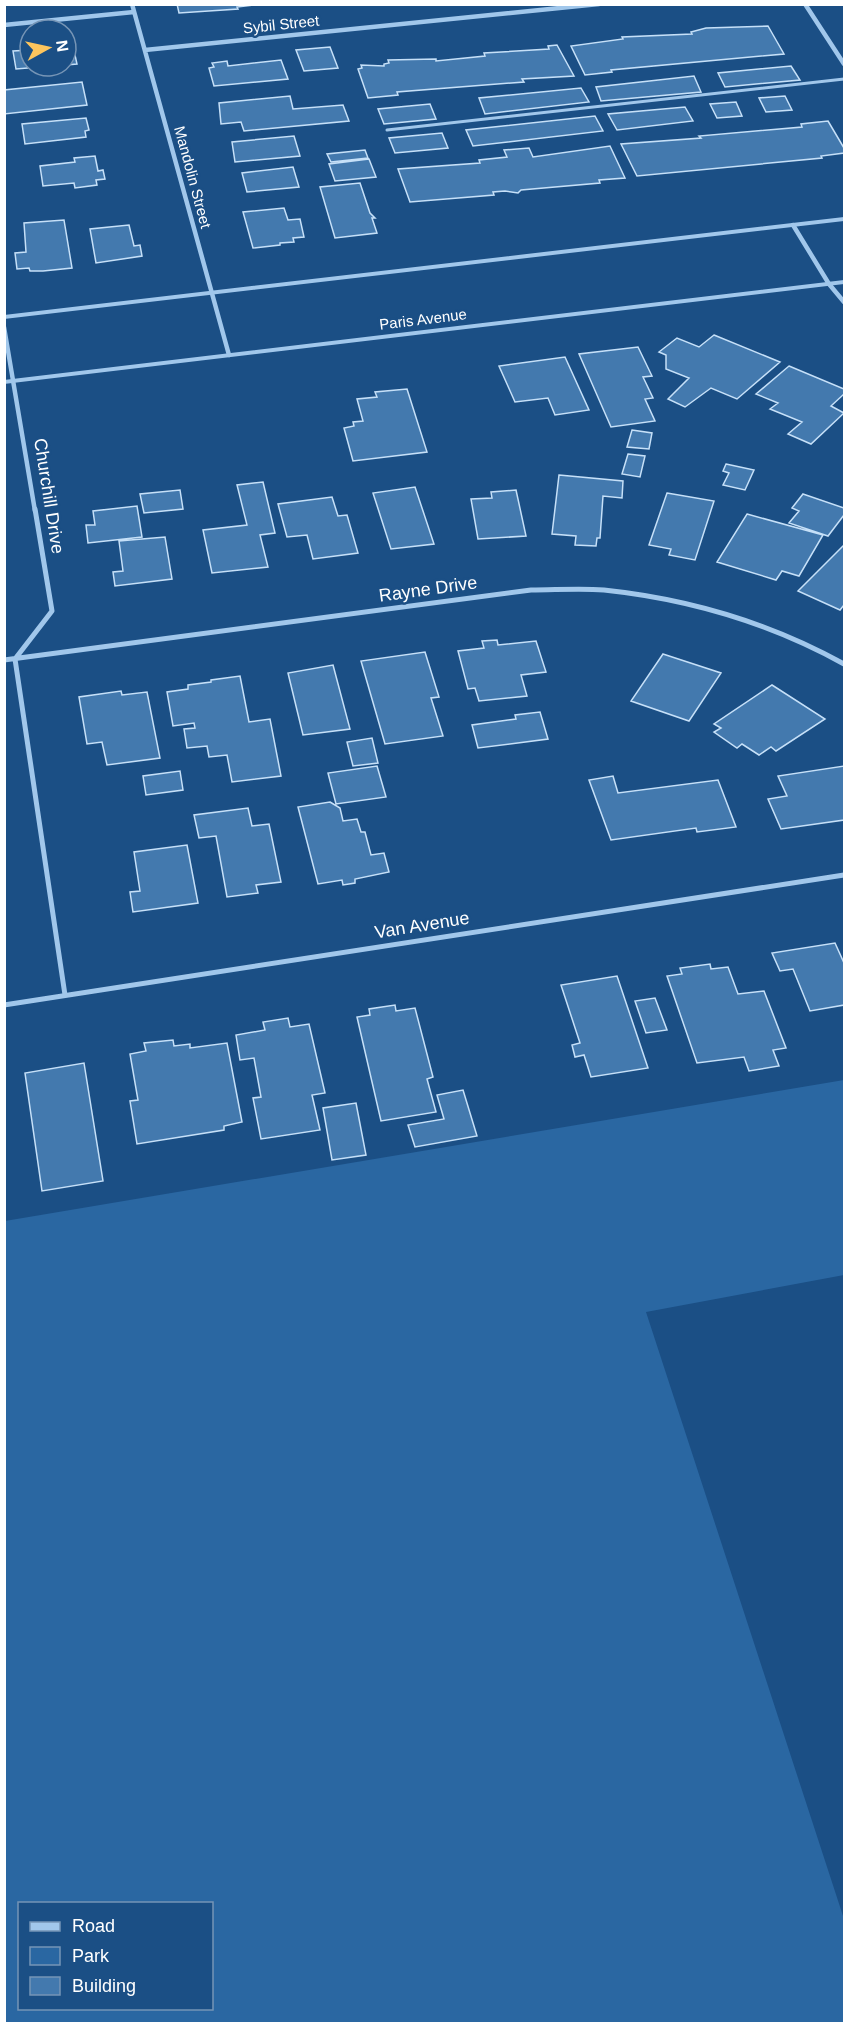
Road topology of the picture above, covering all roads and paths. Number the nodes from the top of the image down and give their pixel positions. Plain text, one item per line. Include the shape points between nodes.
1 (132, 4) edge
2 (599, 4) edge
3 (805, 4) edge
4 (134, 12) junction
5 (4, 25) edge
6 (145, 50) junction
7 (844, 64) edge
8 (844, 79) edge
9 (387, 130) dead end
10 (844, 219) edge
11 (793, 225) junction
12 (844, 282) edge
13 (829, 284) junction
14 (212, 292) junction
15 (844, 302) edge
16 (4, 317) edge
17 (4, 327) edge
18 (229, 356) junction
19 (15, 381) junction
20 (4, 382) edge
21 (4, 653) edge
22 (15, 659) junction
23 (4, 660) edge
24 (844, 664) edge
25 (844, 875) edge
26 (65, 995) junction
27 (4, 1005) edge

1 - 4 street, Mandolin Street
2 - 6 street, Sybil Street
3 - 7 street
4 - 5 street
4 - 6 street, Mandolin Street
6 - 14 street, Mandolin Street
8 - 9 lane
10 - 11 street
11 - 13 street
11 - 14 street
12 - 13 street, Paris Avenue
13 - 15 street
13 - 18 street, Paris Avenue
14 - 16 street
14 - 18 street, Mandolin Street
17 - 19 street, Churchill Drive
18 - 19 street, Paris Avenue
19 - 20 street, Paris Avenue
19 - 22 street, Churchill Drive via 52,611
21 - 22 street
22 - 23 street, Rayne Drive
22 - 24 street, Rayne Drive via 531,590 602,590 687,603 757,623
22 - 26 street
25 - 26 street, Van Avenue
26 - 27 street, Van Avenue

